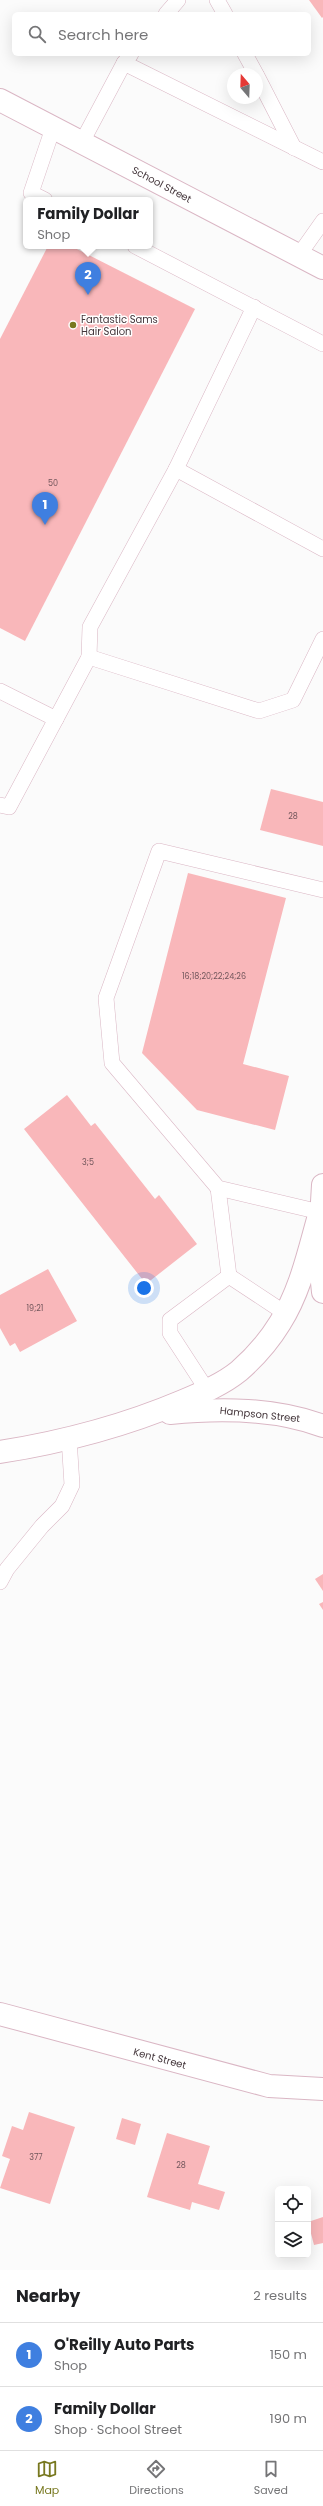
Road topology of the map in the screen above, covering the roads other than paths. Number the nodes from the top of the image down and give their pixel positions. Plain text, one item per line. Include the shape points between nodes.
1 (178, 0) edge
2 (217, 0) edge
3 (168, 12) edge
4 (223, 12) edge
5 (246, 56) edge
6 (127, 58) edge
7 (252, 68) edge
8 (263, 88) edge
9 (0, 100) edge
10 (54, 128) junction
11 (82, 142) junction
12 (294, 148) junction
13 (323, 162) edge
14 (40, 197) edge
15 (323, 221) edge
16 (141, 249) edge
17 (299, 255) junction
18 (323, 268) edge
19 (254, 307) junction
20 (323, 344) edge
21 (176, 469) junction
22 (323, 549) edge
23 (323, 639) edge
24 (89, 657) junction
25 (0, 690) edge
26 (56, 719) junction
27 (0, 806) edge
28 (323, 890) edge
29 (323, 1185) edge
30 (218, 1188) junction
31 (320, 1212) junction
32 (229, 1276) junction
33 (323, 1292) edge
34 (285, 1313) junction
35 (207, 1390) junction
36 (149, 1415) junction
37 (323, 1426) edge
38 (69, 1438) junction
39 (0, 1452) edge
40 (0, 1582) edge
41 (0, 2014) edge
42 (323, 2089) edge

1 - 3 lane
2 - 4 lane
5 - 7 lane
6 - 11 lane
6 - 12 lane
8 - 12 lane
9 - 10 street, School Street
10 - 11 street, School Street
10 - 14 lane via 31,192
11 - 17 street, School Street
12 - 13 lane
15 - 17 lane
16 - 19 lane
17 - 18 street, School Street
19 - 20 lane
19 - 21 lane
21 - 22 lane
21 - 24 lane via 90,627
23 - 24 lane via 293,700 259,711
24 - 26 lane
25 - 26 lane
26 - 27 lane via 9,807
28 - 30 lane via 159,851 106,998 112,1063
29 - 31 street
30 - 31 lane
30 - 32 lane
31 - 33 street via 319,1253
31 - 34 street, Hampson Street via 301,1280
32 - 34 lane
32 - 35 lane via 170,1320 170,1333
34 - 35 street, Hampson Street via 259,1352 238,1372
35 - 36 street, Hampson Street
36 - 37 street, Hampson Street via 213,1409 304,1419
36 - 38 street, Hampson Street
38 - 39 street, Hampson Street
38 - 40 lane via 72,1484 62,1506 42,1526 7,1569
41 - 42 street, Kent Street via 254,2082

